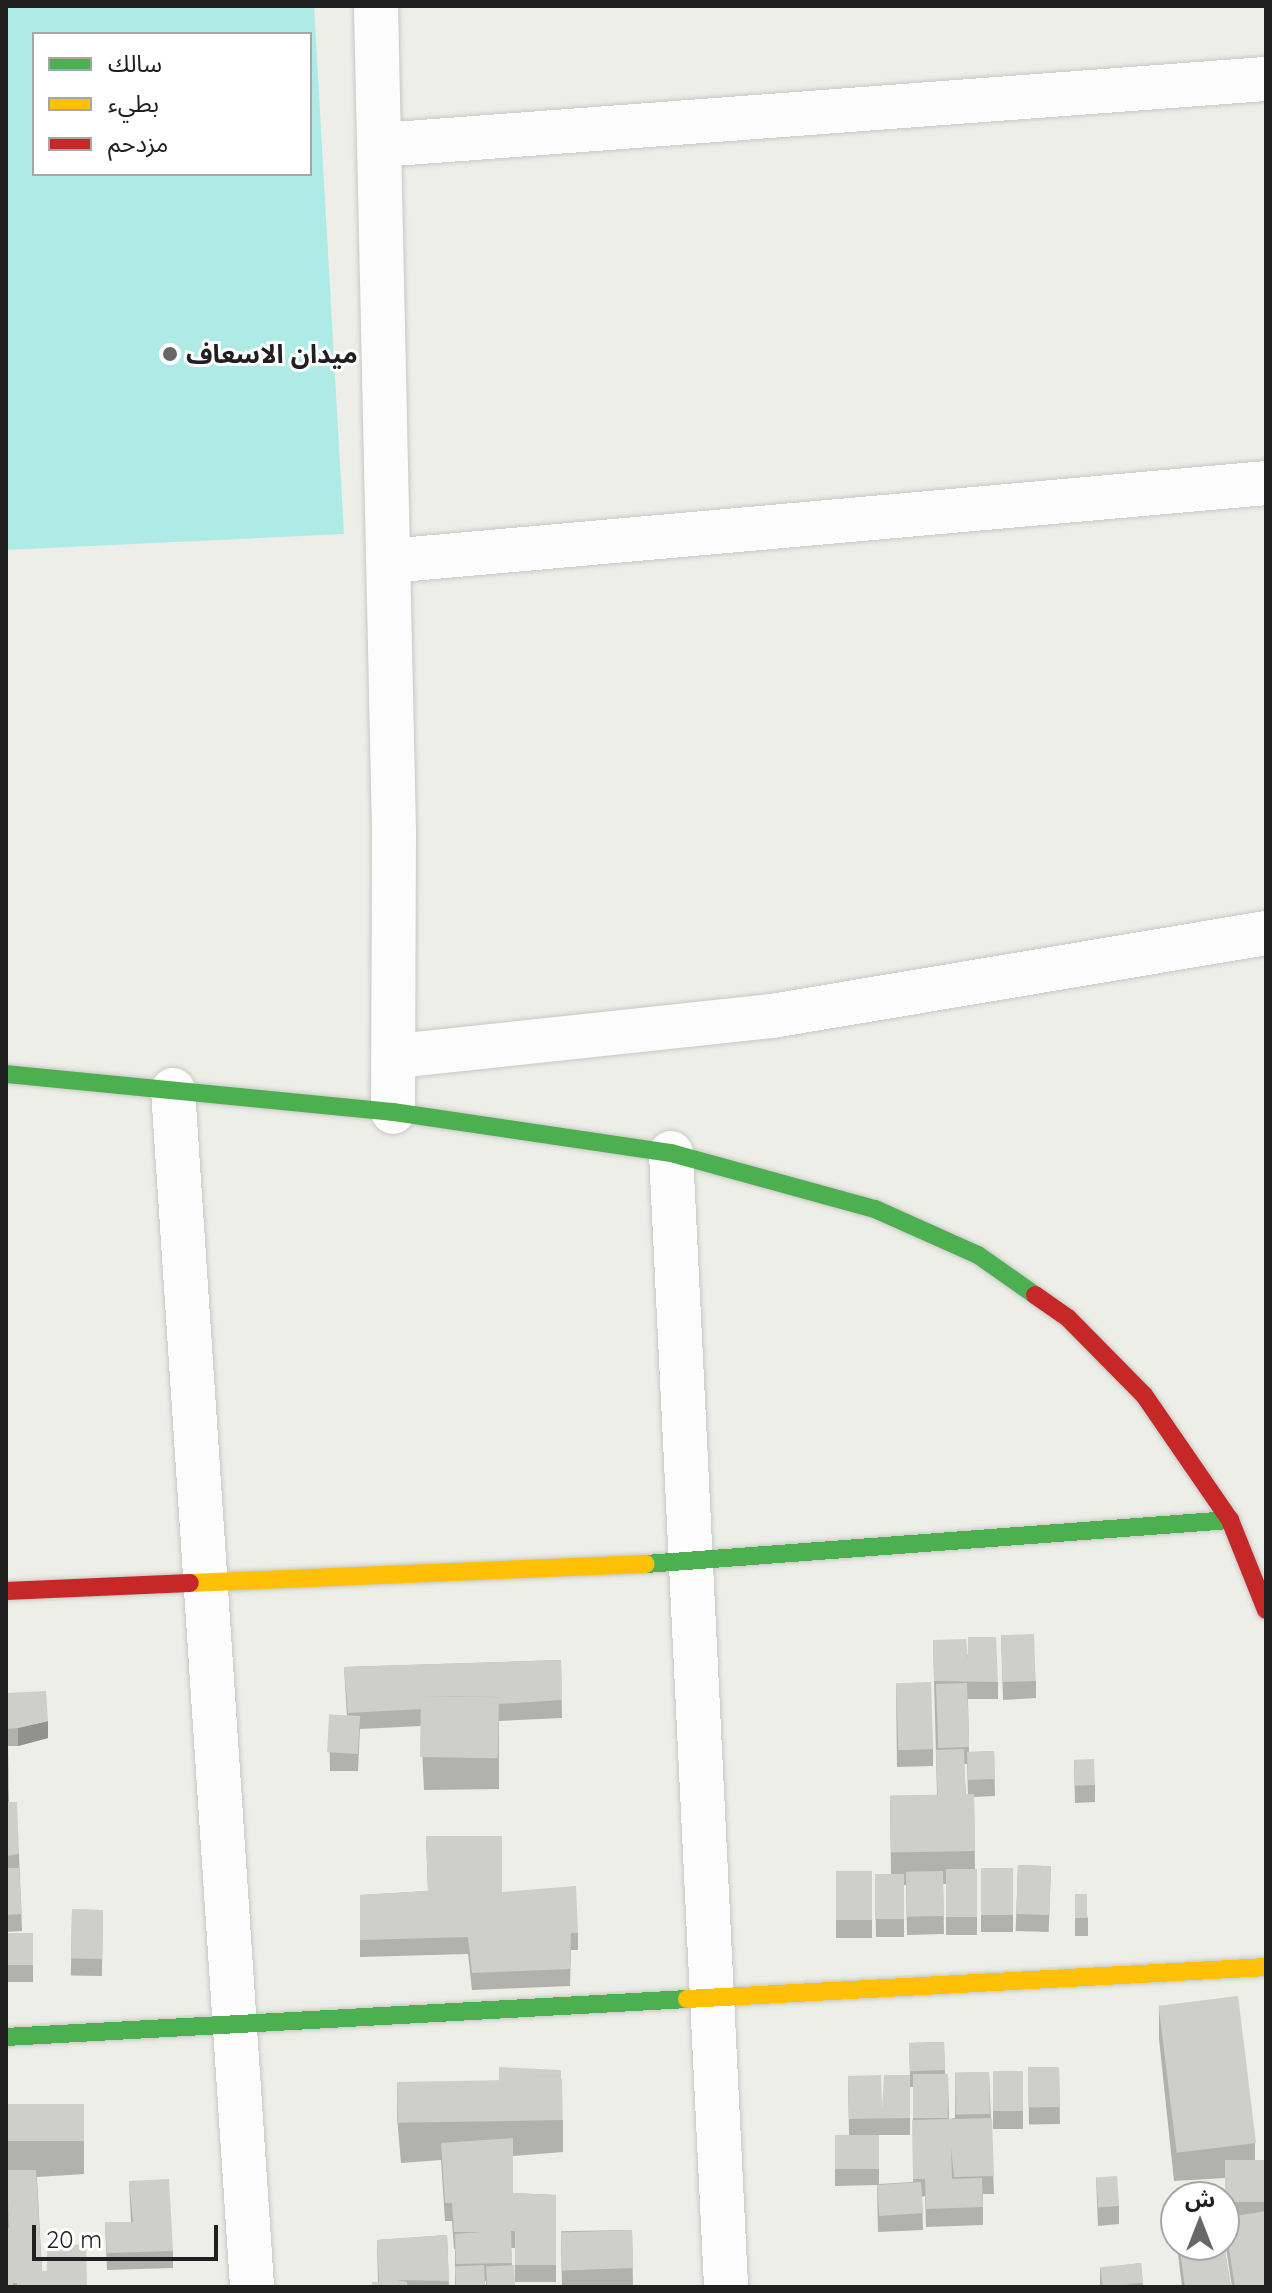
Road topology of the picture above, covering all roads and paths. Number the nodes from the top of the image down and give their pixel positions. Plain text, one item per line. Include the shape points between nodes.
1 (376, 6) edge
2 (1266, 79) edge
3 (381, 145) junction
4 (1266, 483) edge
5 (389, 561) junction
6 (1266, 933) edge
7 (397, 1056) junction
8 (6, 1074) edge
9 (173, 1090) junction
10 (393, 1112) junction
11 (671, 1153) junction
12 (1230, 1520) junction
13 (695, 1562) junction
14 (206, 1584) junction
15 (6, 1591) edge
16 (1266, 1610) edge
17 (1266, 1967) edge
18 (716, 1996) junction
19 (232, 2023) junction
20 (6, 2037) edge
21 (252, 2287) edge
22 (726, 2287) edge

1 - 3 street
2 - 3 street
3 - 5 street
4 - 5 street
5 - 7 street
6 - 7 street via 772,1016
7 - 10 street
8 - 9 main road
9 - 10 main road
9 - 14 street
10 - 11 main road
11 - 12 main road via 875,1209 978,1255 1068,1318 1144,1395
11 - 13 street
12 - 13 main road
12 - 16 main road
13 - 14 main road
13 - 18 street
14 - 15 main road
14 - 19 street
17 - 18 main road
18 - 19 main road
18 - 22 street
19 - 20 main road
19 - 21 street

